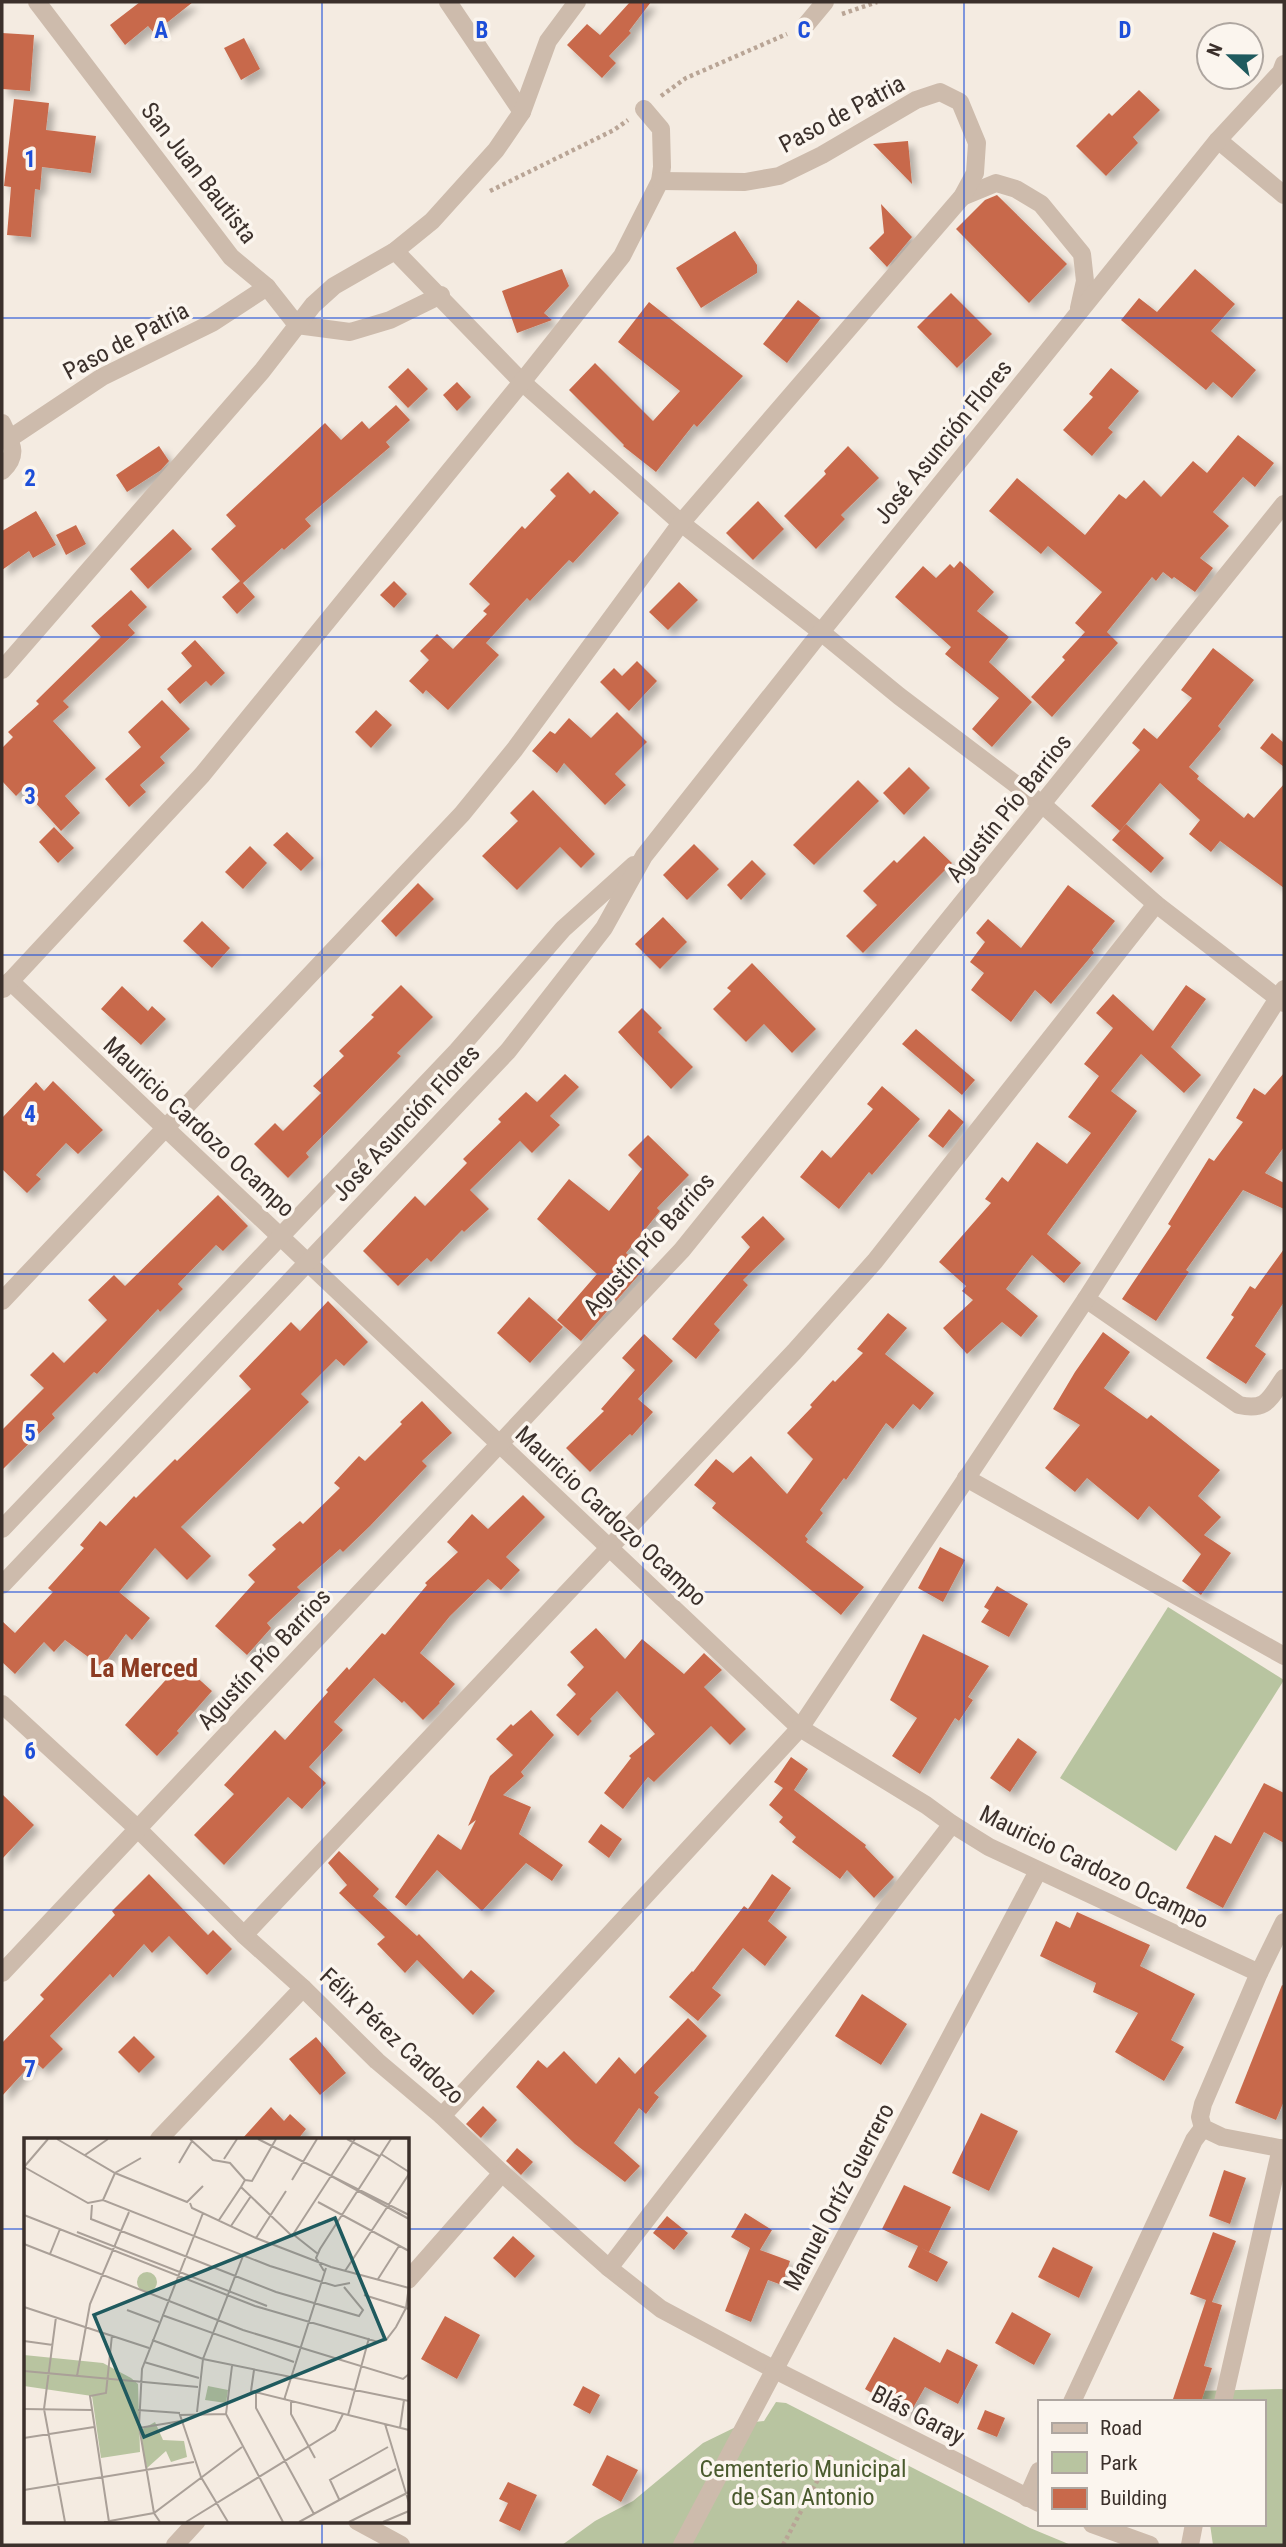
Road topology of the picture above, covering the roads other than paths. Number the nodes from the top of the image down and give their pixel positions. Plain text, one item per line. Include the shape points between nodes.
1 (37, 2) edge
2 (448, 2) edge
3 (577, 2) edge
4 (825, 2) edge
5 (805, 26) dead end
6 (1284, 64) edge
7 (644, 108) dead end
8 (522, 112) junction
9 (1218, 140) junction
10 (660, 181) junction
11 (1284, 195) edge
12 (962, 197) junction
13 (395, 251) junction
14 (267, 287) junction
15 (440, 295) junction
16 (1078, 314) junction
17 (297, 326) junction
18 (522, 382) junction
19 (6, 431) edge
20 (2, 471) edge
21 (1284, 504) edge
22 (681, 523) junction
23 (821, 632) junction
24 (2, 670) edge
25 (1043, 805) junction
26 (644, 856) junction
27 (1156, 904) junction
28 (6, 986) edge
29 (1282, 997) edge
30 (164, 1128) junction
31 (281, 1237) junction
32 (307, 1263) junction
33 (1086, 1298) junction
34 (2, 1300) edge
35 (1284, 1378) edge
36 (499, 1443) junction
37 (966, 1478) junction
38 (2, 1529) edge
39 (610, 1547) junction
40 (2, 1585) edge
41 (1284, 1656) edge
42 (2, 1704) edge
43 (800, 1728) junction
44 (952, 1824) junction
45 (138, 1829) junction
46 (1038, 1871) junction
47 (1284, 1922) edge
48 (244, 1935) junction
49 (2, 1973) edge
50 (1259, 1973) junction
51 (303, 1988) junction
52 (442, 2116) junction
53 (1202, 2123) junction
54 (160, 2138) edge
55 (1283, 2148) edge
56 (502, 2173) junction
57 (609, 2269) junction
58 (410, 2278) edge
59 (775, 2370) junction
60 (1073, 2400) edge
61 (1223, 2400) edge
62 (1038, 2476) edge
63 (1033, 2500) edge
64 (196, 2522) edge
65 (359, 2522) edge
66 (1098, 2526) edge
67 (1195, 2526) edge
68 (175, 2545) edge
69 (401, 2545) edge
70 (682, 2545) edge
71 (1150, 2545) edge
72 (1190, 2545) edge

1 - 14 street, San Juan Bautista via 231,257
2 - 8 street
3 - 8 street via 548,41
4 - 5 street
6 - 9 street, José Asunción Flores
7 - 10 street via 661,129
8 - 13 street via 496,150 432,221
9 - 11 street
9 - 16 street, José Asunción Flores
10 - 12 street, Paso de Patria via 745,182 779,176 916,100 940,92 960,102 977,143 975,173
10 - 18 street via 622,256
12 - 16 street via 996,183 1041,204 1083,254 1085,281
12 - 22 street
13 - 15 street
13 - 17 street via 334,286
14 - 17 street, San Juan Bautista
14 - 19 street, Paso de Patria via 212,323
15 - 17 street via 390,320 350,332
15 - 18 street
16 - 23 street, José Asunción Flores
17 - 24 street
18 - 22 street
18 - 28 street via 202,775
19 - 20 street via 13,451 10,464
21 - 25 street, Agustín Pío Barrios
22 - 23 street
22 - 30 street via 515,749 461,814
23 - 25 street
23 - 26 street, José Asunción Flores
25 - 27 street
25 - 36 street, Agustín Pío Barrios via 682,1250
26 - 31 street, José Asunción Flores via 563,929 457,1051
26 - 32 street, José Asunción Flores via 604,928 508,1051
27 - 29 street
27 - 39 street via 875,1261
28 - 30 street, Mauricio Cardozo Ocampo
29 - 33 street
30 - 31 street, Mauricio Cardozo Ocampo
30 - 34 street
31 - 32 street, Mauricio Cardozo Ocampo
31 - 38 street, José Asunción Flores
32 - 36 street, Mauricio Cardozo Ocampo
32 - 40 street, José Asunción Flores
33 - 35 street via 1239,1405 1255,1409 1266,1403
33 - 37 street
36 - 39 street, Mauricio Cardozo Ocampo
36 - 45 street, Agustín Pío Barrios
37 - 41 street
37 - 43 street
39 - 43 street, Mauricio Cardozo Ocampo
39 - 48 street
42 - 45 street, Félix Pérez Cardozo
43 - 44 street, Mauricio Cardozo Ocampo
43 - 52 street
44 - 46 street, Mauricio Cardozo Ocampo
44 - 57 street
45 - 48 street, Félix Pérez Cardozo
45 - 49 street, Agustín Pío Barrios
46 - 50 street, Mauricio Cardozo Ocampo
46 - 59 street, Manuel Ortíz Guerrero
47 - 50 street
48 - 51 street, Félix Pérez Cardozo
50 - 53 street via 1203,2104
51 - 52 street, Félix Pérez Cardozo via 377,2061
51 - 54 street
52 - 56 street, Félix Pérez Cardozo
53 - 55 street via 1222,2137
53 - 60 street
55 - 61 street
56 - 57 street, Félix Pérez Cardozo
56 - 58 street
57 - 59 street, Félix Pérez Cardozo via 661,2309
59 - 63 street, Blás Garay
59 - 70 street, Manuel Ortíz Guerrero
62 - 63 street
64 - 68 street
65 - 69 street
66 - 71 street
67 - 72 street

